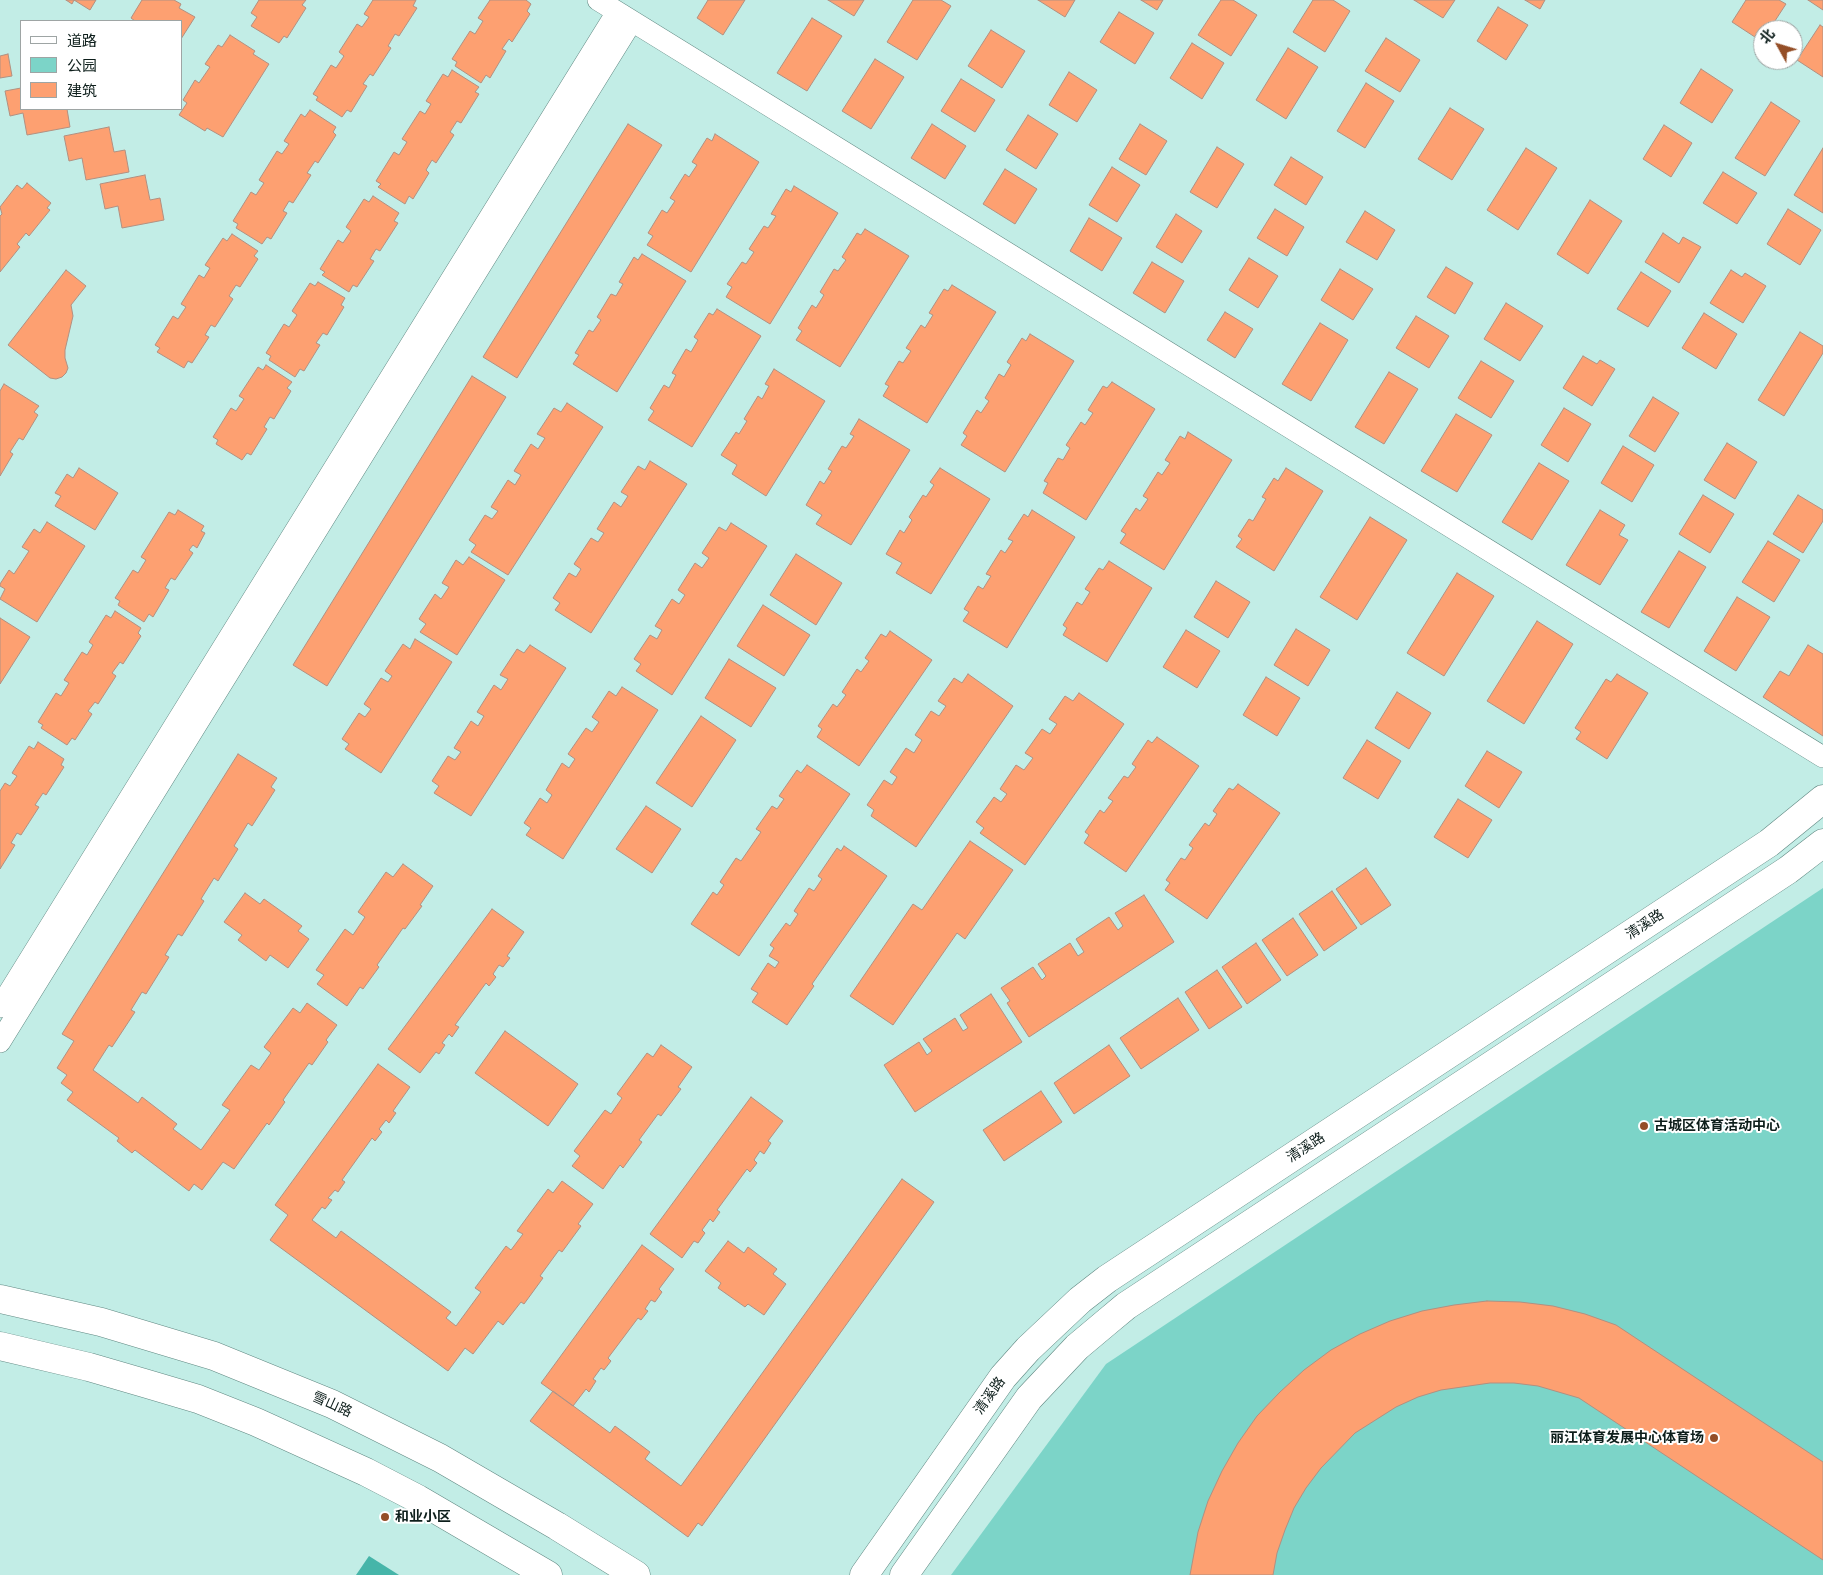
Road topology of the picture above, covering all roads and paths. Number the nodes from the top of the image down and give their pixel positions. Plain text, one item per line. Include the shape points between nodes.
1 (598, 0) edge
2 (625, 16) junction
3 (1823, 757) edge
4 (1823, 799) edge
5 (1823, 842) edge
6 (0, 1007) edge
7 (0, 1042) edge
8 (0, 1299) edge
9 (0, 1346) edge
10 (548, 1575) edge
11 (636, 1575) edge
12 (864, 1575) edge
13 (904, 1575) edge

1 - 2 street
2 - 3 street
2 - 6 street
2 - 7 street
4 - 12 street, 清溪路 via 1755,853 1080,1300 1003,1377
5 - 13 street via 1788,870 1126,1306 1077,1347 1028,1398
8 - 11 street, 雪山路 via 101,1322 214,1356 332,1404 440,1458
9 - 10 street via 144,1383 256,1422 418,1499

